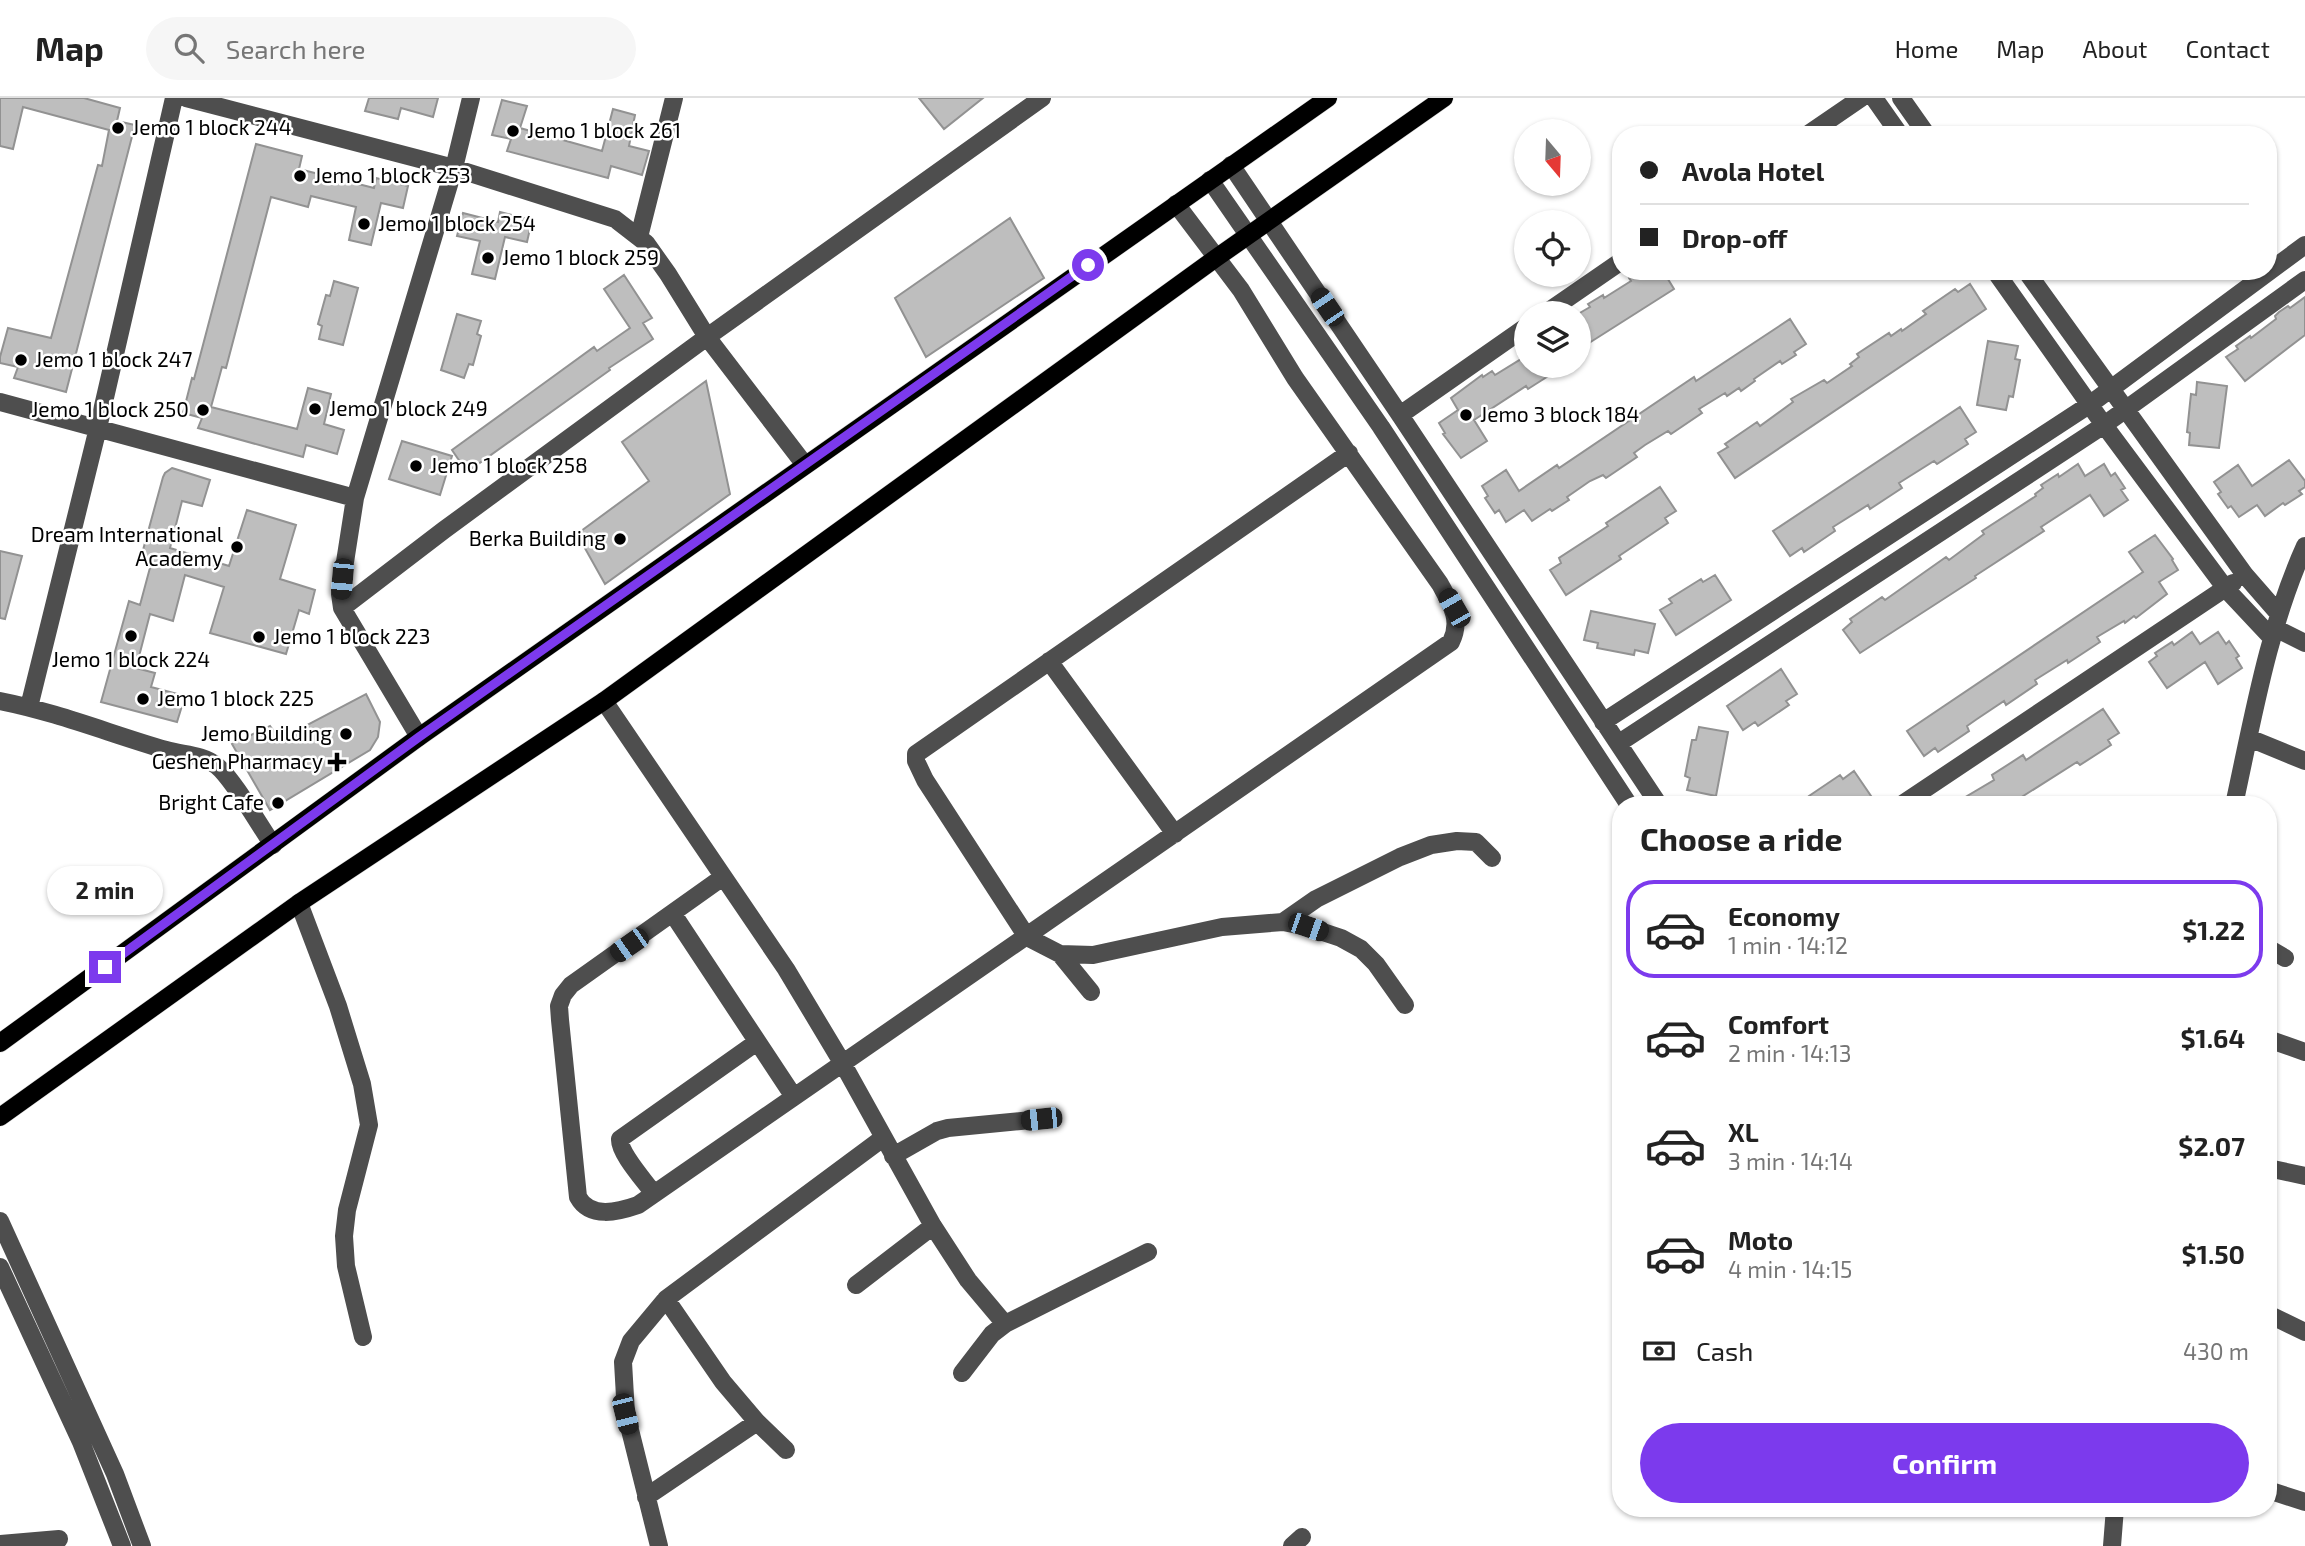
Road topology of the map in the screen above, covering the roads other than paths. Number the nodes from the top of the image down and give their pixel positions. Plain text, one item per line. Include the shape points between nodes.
1 (174, 98) edge
2 (186, 98) edge
3 (471, 98) edge
4 (674, 98) edge
5 (1042, 98) edge
6 (1328, 98) edge
7 (1444, 98) edge
8 (1861, 98) edge
9 (1874, 98) edge
10 (1901, 98) edge
11 (220, 102) edge
12 (1820, 126) edge
13 (1894, 126) edge
14 (1921, 126) edge
15 (1231, 165) junction
16 (454, 168) junction
17 (1210, 180) junction
18 (1176, 204) junction
19 (1269, 221) junction
20 (1250, 236) junction
21 (639, 237) junction
22 (2305, 245) edge
23 (1216, 258) junction
24 (2277, 266) edge
25 (1612, 268) edge
26 (2002, 280) edge
27 (2032, 280) edge
28 (2258, 280) edge
29 (2305, 280) edge
30 (1563, 301) edge
31 (1514, 335) edge
32 (707, 337) junction
33 (2111, 389) junction
34 (0, 402) edge
35 (2089, 405) junction
36 (2127, 410) junction
37 (1400, 415) junction
38 (2104, 425) junction
39 (98, 428) junction
40 (1349, 453) junction
41 (805, 465) junction
42 (355, 498) junction
43 (2305, 546) edge
44 (2245, 575) junction
45 (2226, 589) junction
46 (1786, 604) junction
47 (342, 608) junction
48 (1801, 625) junction
49 (2275, 626) junction
50 (2305, 643) edge
51 (1049, 661) junction
52 (0, 701) edge
53 (604, 701) junction
54 (29, 707) junction
55 (1604, 722) junction
56 (419, 737) junction
57 (2249, 738) junction
58 (1619, 743) junction
59 (2305, 761) edge
60 (1623, 796) edge
61 (1653, 796) edge
62 (1915, 796) edge
63 (2236, 796) edge
64 (1175, 834) junction
65 (273, 845) junction
66 (1492, 858) dead end
67 (723, 877) junction
68 (299, 903) junction
69 (673, 914) junction
70 (1283, 922) junction
71 (1027, 937) junction
72 (2277, 953) edge
73 (1060, 954) junction
74 (2285, 958) dead end
75 (1091, 992) dead end
76 (1405, 1005) dead end
77 (757, 1042) junction
78 (2277, 1042) edge
79 (0, 1043) edge
80 (2305, 1052) edge
81 (843, 1064) junction
82 (794, 1097) junction
83 (0, 1117) edge
84 (1041, 1119) dead end
85 (883, 1138) junction
86 (893, 1156) junction
87 (2277, 1170) edge
88 (2305, 1176) edge
89 (653, 1194) junction
90 (0, 1221) edge
91 (933, 1226) junction
92 (1148, 1252) dead end
93 (0, 1267) edge
94 (856, 1284) dead end
95 (666, 1299) junction
96 (2277, 1318) edge
97 (1005, 1324) junction
98 (2305, 1332) edge
99 (363, 1337) dead end
100 (962, 1373) dead end
101 (757, 1422) junction
102 (786, 1450) dead end
103 (2277, 1493) edge
104 (646, 1497) junction
105 (2305, 1503) edge
106 (2114, 1517) edge
107 (59, 1539) dead end
108 (0, 1544) edge
109 (122, 1546) edge
110 (142, 1546) edge
111 (659, 1546) edge
112 (2112, 1546) edge

1 - 39 street
2 - 11 street
3 - 16 street
4 - 21 street
5 - 32 street
6 - 15 main road
7 - 19 main road
8 - 12 street
9 - 13 street
10 - 14 street
11 - 16 street
15 - 17 main road
15 - 19 street
16 - 21 street via 615,219
16 - 42 street
17 - 18 main road
17 - 20 street
18 - 23 street
18 - 41 main road
19 - 20 main road
19 - 37 street
20 - 23 main road
20 - 60 street
21 - 32 street
22 - 24 street
23 - 40 street
23 - 53 main road
25 - 30 street
26 - 35 street
27 - 33 street
28 - 33 street
29 - 36 street
31 - 37 street
32 - 41 street
32 - 47 street
33 - 35 street
33 - 36 street
34 - 39 street
35 - 38 street
35 - 46 street
36 - 38 street
36 - 44 street
37 - 55 street
38 - 45 street
38 - 48 street
39 - 42 street
39 - 54 street
40 - 51 street
40 - 64 street via 1447,596 1454,608 1455,634 1441,650
41 - 56 main road
42 - 47 street
43 - 49 street
44 - 45 street
44 - 49 street
45 - 49 street
45 - 62 street
46 - 48 street
46 - 55 street
47 - 56 street
48 - 58 street
49 - 50 street
49 - 57 street
51 - 64 street
51 - 71 street via 916,754 925,780
52 - 54 street
53 - 67 street
53 - 68 main road
54 - 65 street via 174,753 204,758 227,777
55 - 58 street
56 - 65 main road
57 - 59 street
57 - 63 street
58 - 61 street
64 - 71 street
65 - 79 main road
66 - 70 street via 1476,842 1431,845 1316,899
67 - 69 street
67 - 81 street
68 - 83 main road
68 - 99 street via 338,1006 362,1084 369,1125 344,1236 346,1266
69 - 77 street
69 - 89 street via 571,985 559,1006 578,1197 582,1204 606,1213 638,1205
70 - 73 street via 1222,927 1093,955
70 - 76 street via 1330,934 1361,949
71 - 73 street
71 - 81 street
72 - 74 street
73 - 75 street
77 - 82 street
77 - 89 street via 620,1139
78 - 80 street
81 - 82 street
81 - 85 street
82 - 89 street
84 - 86 street via 948,1128
85 - 86 street
85 - 95 street
86 - 91 street
87 - 88 street
90 - 110 street via 115,1474
91 - 94 street
91 - 97 street via 968,1280
92 - 97 street
93 - 109 street via 81,1442
95 - 101 street via 723,1382
95 - 104 street via 631,1340 623,1362 625,1414
96 - 98 street
97 - 100 street
101 - 102 street
101 - 104 street
103 - 105 street
104 - 111 street
106 - 112 street
107 - 108 street

